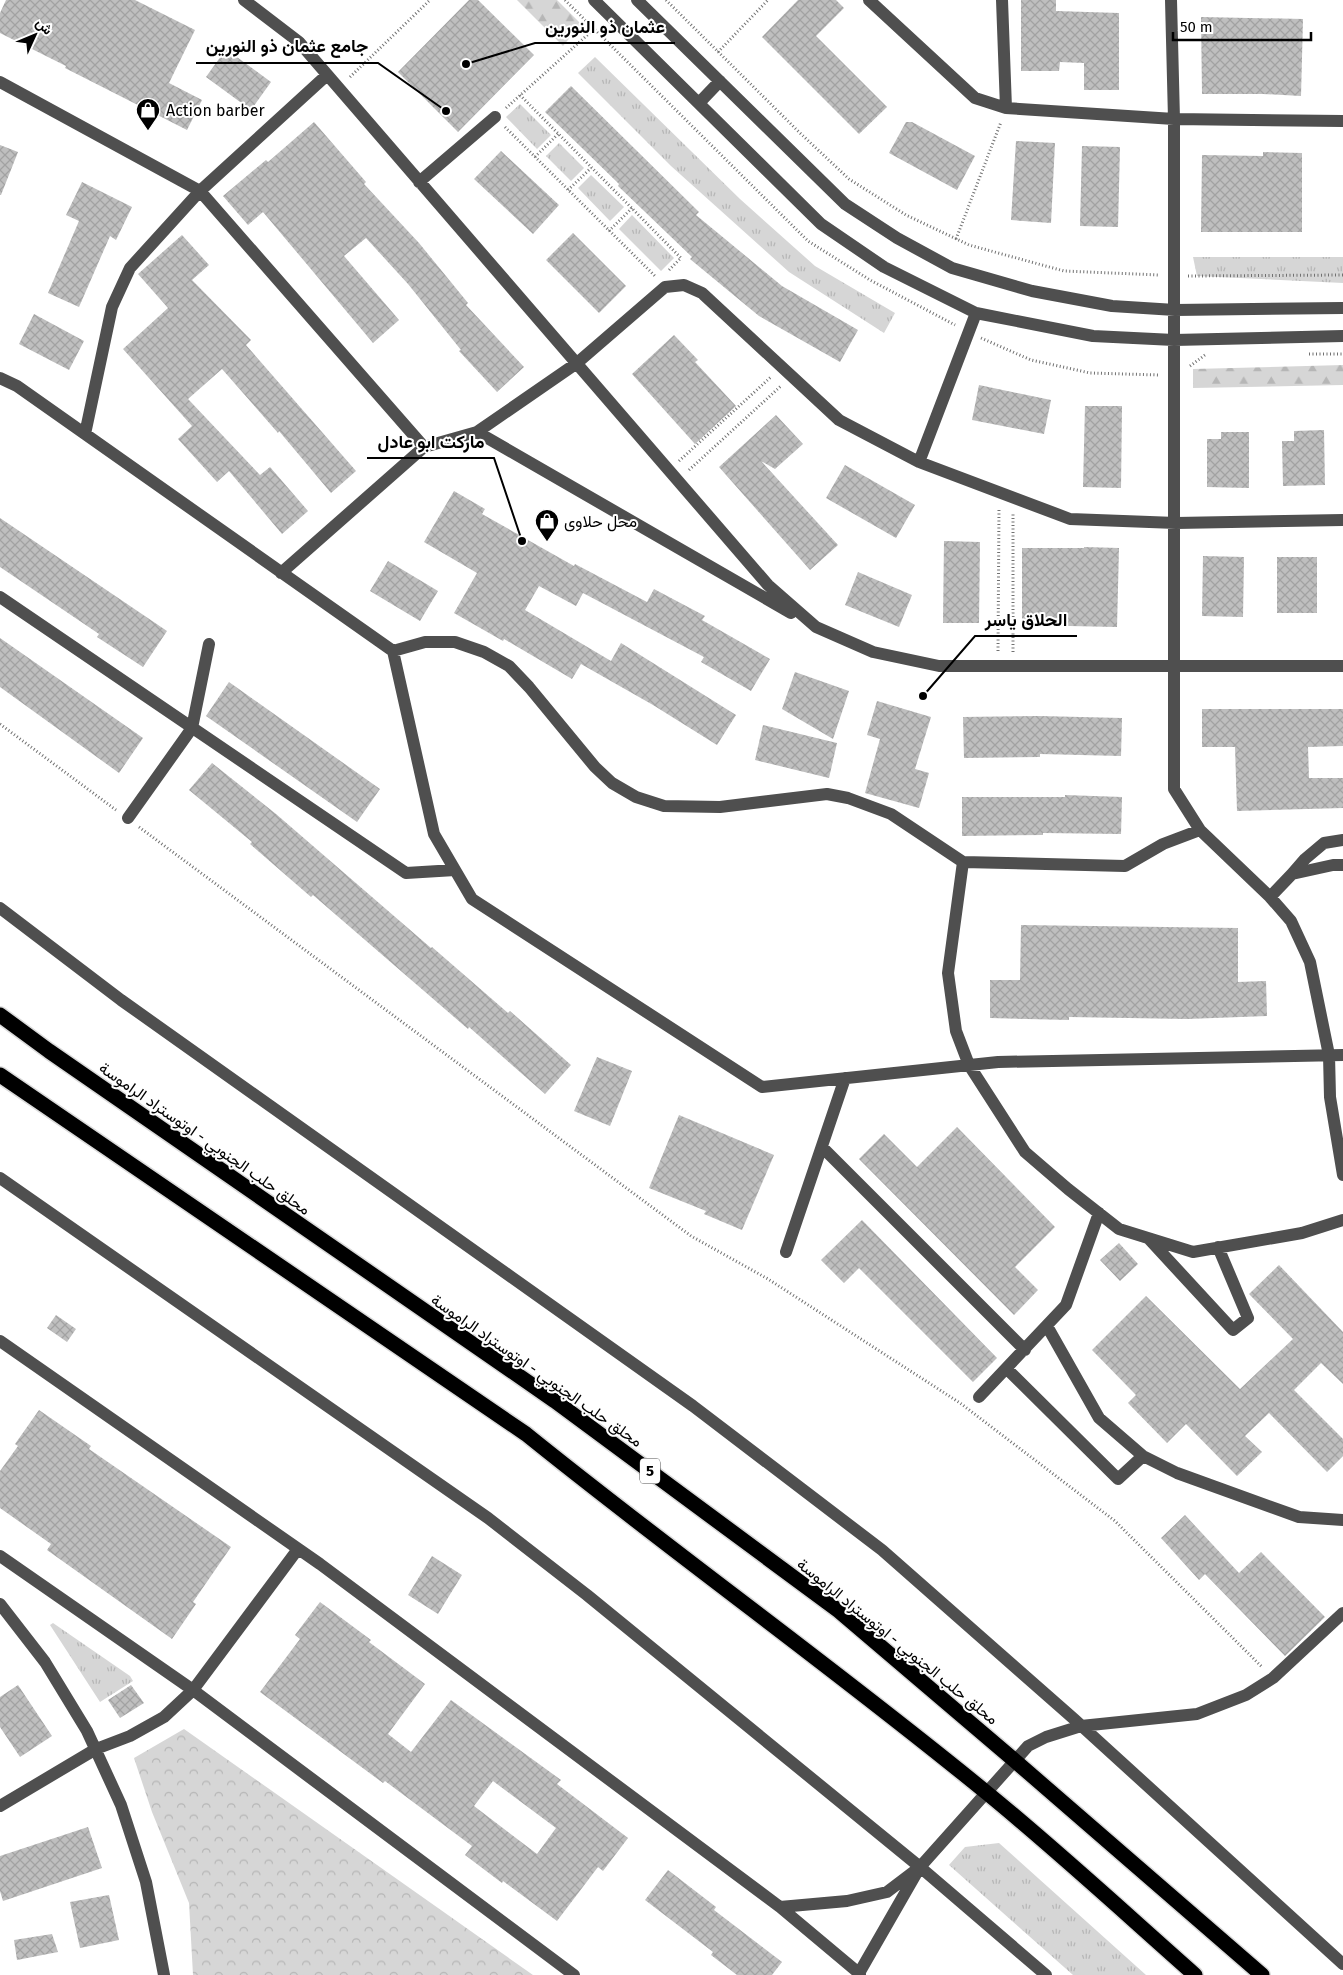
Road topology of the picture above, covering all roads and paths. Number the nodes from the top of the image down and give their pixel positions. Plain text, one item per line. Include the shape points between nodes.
1 (244, 0) edge
2 (430, 0) edge
3 (594, 0) edge
4 (636, 0) edge
5 (666, 0) edge
6 (768, 0) edge
7 (870, 0) edge
8 (1002, 0) edge
9 (1171, 0) edge
10 (610, 15) junction
11 (718, 52) junction
12 (327, 75) junction
13 (720, 81) junction
14 (0, 82) edge
15 (338, 88) junction
16 (520, 95) junction
17 (699, 104) junction
18 (1006, 108) junction
19 (495, 118) junction
20 (1174, 120) junction
21 (1343, 121) edge
22 (558, 134) junction
23 (535, 157) junction
24 (591, 168) junction
25 (419, 182) junction
26 (568, 190) junction
27 (200, 191) junction
28 (632, 208) junction
29 (609, 231) junction
30 (956, 239) junction
31 (1343, 275) edge
32 (1174, 276) junction
33 (661, 283) junction
34 (1343, 308) edge
35 (1175, 310) junction
36 (976, 313) junction
37 (969, 333) junction
38 (1343, 336) edge
39 (1174, 340) junction
40 (1304, 354) dead end
41 (1343, 354) edge
42 (1206, 355) dead end
43 (576, 363) junction
44 (781, 367) junction
45 (792, 376) junction
46 (1175, 376) junction
47 (0, 378) edge
48 (477, 432) junction
49 (85, 434) junction
50 (424, 447) junction
51 (919, 462) junction
52 (674, 475) junction
53 (999, 492) junction
54 (1013, 498) junction
55 (1343, 520) edge
56 (1176, 523) junction
57 (281, 573) junction
58 (0, 597) edge
59 (816, 627) junction
60 (209, 644) dead end
61 (392, 652) junction
62 (998, 666) junction
63 (1013, 666) junction
64 (1175, 666) junction
65 (1343, 666) edge
66 (0, 724) edge
67 (192, 728) junction
68 (128, 818) junction
69 (1200, 830) junction
70 (1343, 840) edge
71 (963, 862) junction
72 (1343, 865) edge
73 (455, 870) junction
74 (1292, 874) junction
75 (1270, 897) junction
76 (0, 908) edge
77 (0, 1015) edge
78 (1329, 1055) junction
79 (1343, 1055) edge
80 (969, 1065) junction
81 (0, 1075) edge
82 (845, 1078) junction
83 (822, 1147) junction
84 (1343, 1175) edge
85 (0, 1178) edge
86 (1099, 1213) junction
87 (1343, 1220) edge
88 (1147, 1237) junction
89 (1218, 1247) junction
90 (786, 1252) dead end
91 (1047, 1326) junction
92 (0, 1341) edge
93 (1025, 1350) junction
94 (1007, 1369) junction
95 (979, 1397) dead end
96 (1143, 1456) junction
97 (1343, 1520) edge
98 (298, 1549) junction
99 (0, 1556) edge
100 (0, 1604) edge
101 (1343, 1614) edge
102 (1273, 1678) junction
103 (193, 1690) junction
104 (1081, 1726) junction
105 (96, 1749) junction
106 (1014, 1760) junction
107 (987, 1793) junction
108 (0, 1806) edge
109 (920, 1867) junction
110 (780, 1907) junction
111 (1343, 1964) edge
112 (859, 1974) edge
113 (164, 1975) edge
114 (574, 1975) edge
115 (1046, 1975) edge
116 (1195, 1975) edge
117 (1262, 1975) edge

1 - 12 street via 299,42
2 - 15 path
3 - 10 street
4 - 13 street
5 - 11 path
6 - 11 path
7 - 18 street via 975,98
8 - 18 street
9 - 20 street
10 - 16 path
10 - 17 street
11 - 30 path via 849,179 906,215
12 - 15 street
12 - 27 street
13 - 17 street
13 - 35 street via 845,204 952,268 1032,291 1103,305
14 - 27 street
15 - 25 street
16 - 19 path
16 - 22 path
17 - 36 street via 821,224 884,267
18 - 20 street
18 - 30 path
19 - 23 path
19 - 25 street
20 - 21 street
20 - 32 street
22 - 23 path
22 - 24 path
23 - 26 path
24 - 26 path
24 - 28 path
25 - 43 street
26 - 29 path
27 - 49 street via 130,268 112,307
27 - 50 street
28 - 29 path
28 - 33 path via 681,258
29 - 33 path
30 - 32 path via 1064,271
31 - 32 path
32 - 35 street
33 - 43 street
33 - 44 street via 684,285 702,294
34 - 35 street
35 - 39 street
36 - 37 street
36 - 39 street via 1093,336
37 - 46 path via 1031,360 1090,373
37 - 51 street
38 - 39 street
39 - 46 street
40 - 41 path
42 - 46 path
43 - 48 street
43 - 52 street
44 - 45 street
44 - 52 path
45 - 51 street via 840,420
45 - 52 path
46 - 56 street
47 - 49 street via 17,386
48 - 50 street
48 - 59 street
49 - 57 street
50 - 57 street
51 - 53 street
52 - 59 street via 768,585
53 - 54 street
53 - 62 path
54 - 56 street via 1070,519
54 - 63 path
55 - 56 street
56 - 64 street
57 - 61 street
58 - 67 street
59 - 62 street via 873,652 939,666
60 - 67 street
61 - 71 street via 425,642 455,642 484,652 509,666 594,767 612,783 636,797 664,806 720,807 827,794 848,798 891,814
61 - 73 street via 434,834
62 - 63 street
63 - 64 street
64 - 65 street
64 - 69 street via 1174,789
66 - 68 path
67 - 68 street
67 - 73 street via 406,873
68 - 102 path via 691,1236 768,1279 975,1415 1115,1521
69 - 71 street via 1163,844 1126,866
69 - 75 street
70 - 74 street via 1324,843
71 - 80 street via 948,973 956,1031
72 - 74 street
73 - 82 street via 472,898 762,1088
74 - 75 street
75 - 78 street via 1291,921 1310,962
76 - 104 street via 121,1000 693,1406 882,1550
77 - 106 highway, محلق حلب الجنوبي - اوتوستراد الراموسة / 5 via 555,1401 838,1610
78 - 79 street
78 - 80 street
78 - 84 street via 1330,1097
80 - 82 street
80 - 86 street via 1025,1152
81 - 107 highway via 526,1434
82 - 83 street
83 - 90 street
83 - 93 street
85 - 109 street via 488,1518
86 - 88 street via 1118,1228
86 - 91 street via 1066,1305
87 - 89 street via 1302,1233
88 - 89 street via 1193,1252
88 - 89 street via 1233,1330 1248,1318
91 - 93 street
91 - 96 street via 1100,1418
92 - 98 street
93 - 94 street
94 - 95 street
94 - 96 street via 1118,1479
96 - 97 street via 1177,1473 1299,1517
98 - 103 street
98 - 110 street
99 - 103 street
100 - 105 street via 45,1662
101 - 102 street
102 - 104 street via 1246,1695 1197,1714
103 - 105 street via 164,1716 130,1736
103 - 114 street
104 - 106 street via 1028,1746
104 - 111 street
105 - 108 street
105 - 113 street via 121,1805 146,1882
106 - 107 street
106 - 117 highway, محلق حلب الجنوبي - اوتوستراد الراموسة / 5
107 - 109 street
107 - 116 highway
109 - 110 street via 887,1892 847,1901
109 - 112 street
109 - 115 street
110 - 112 street

